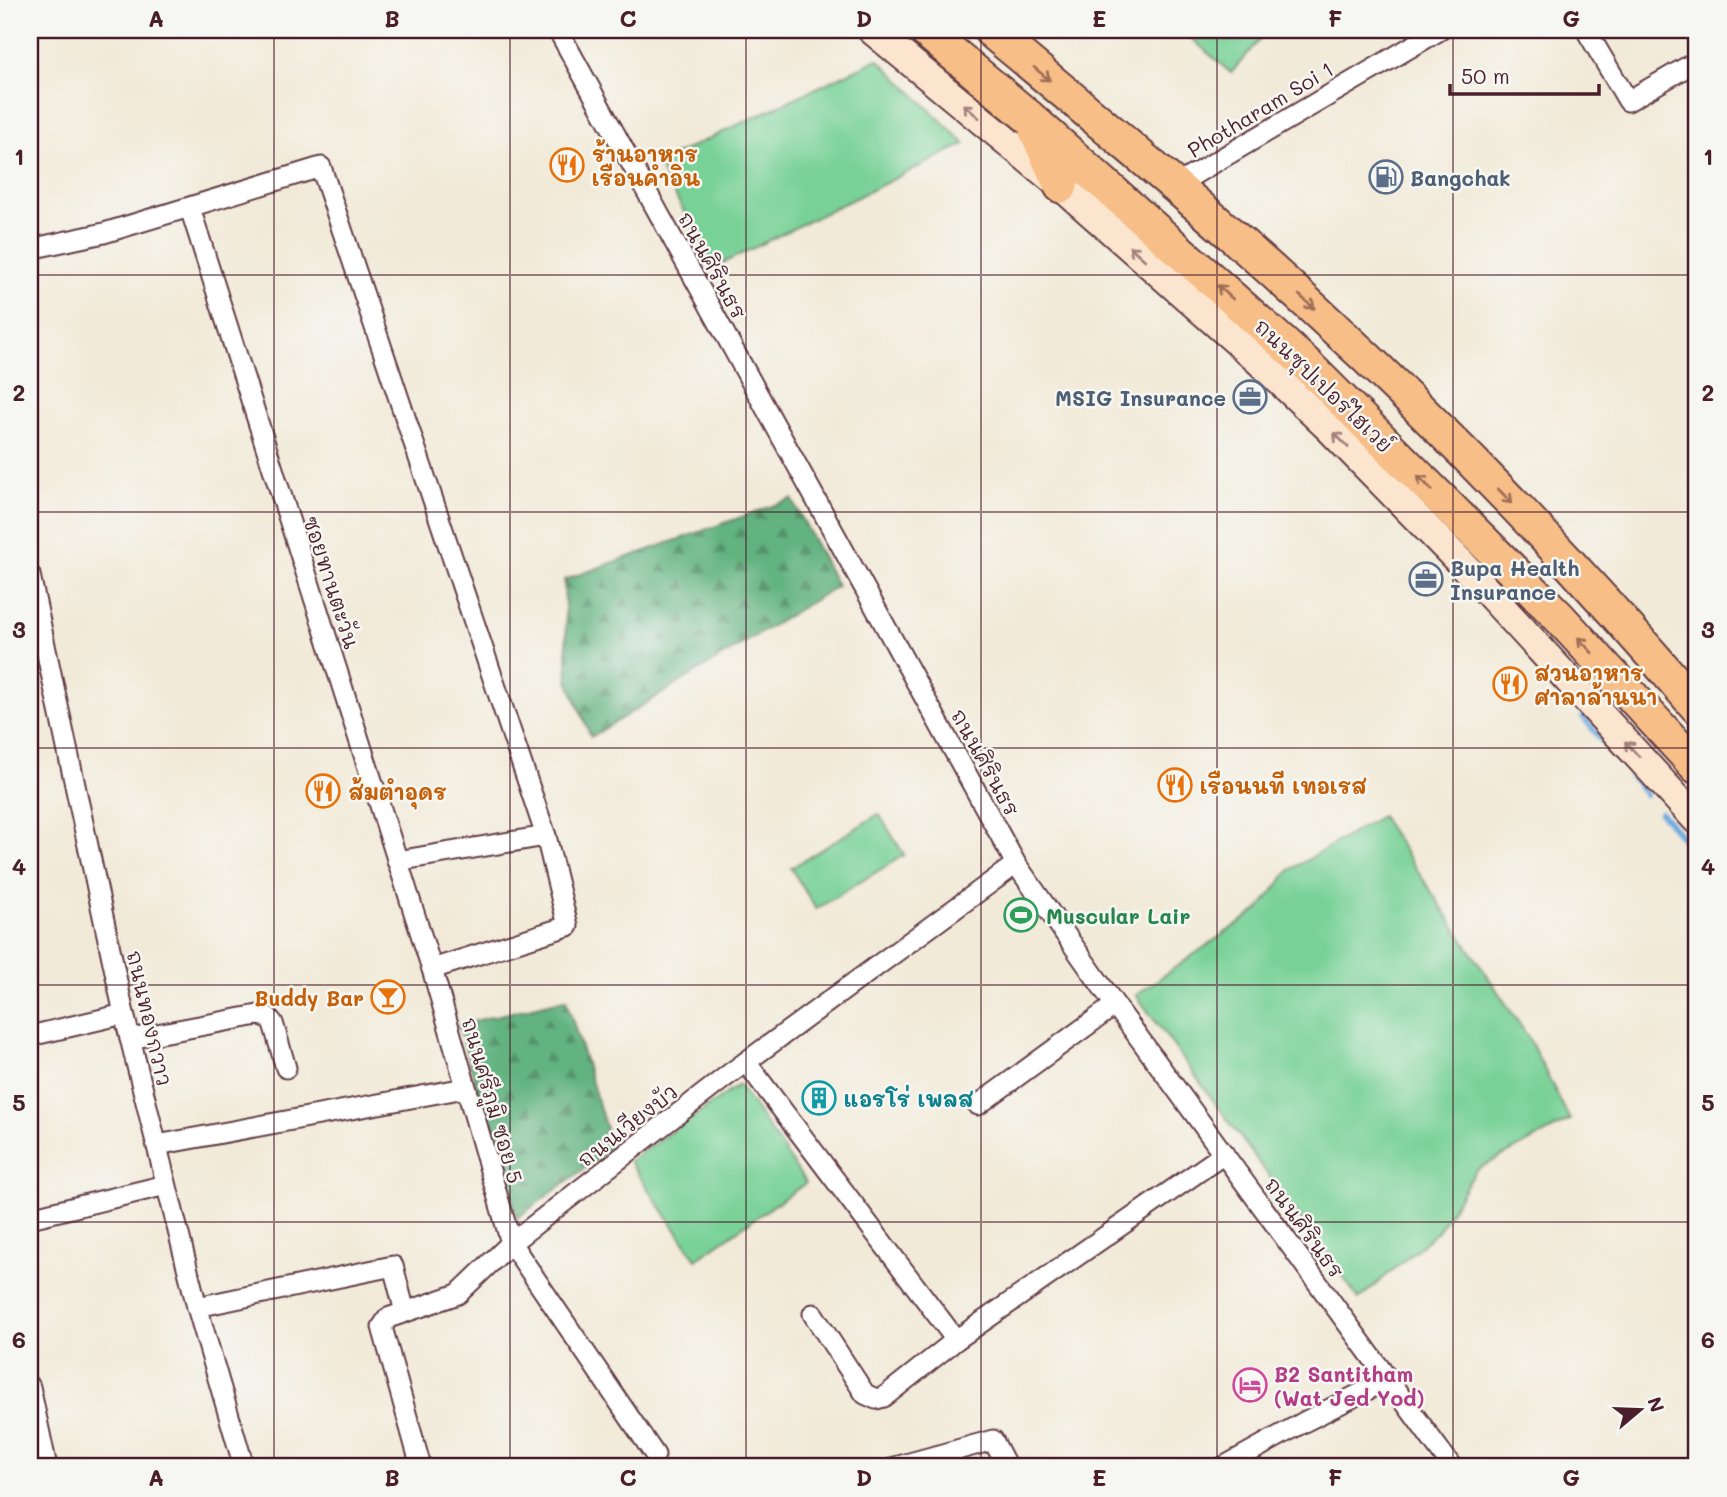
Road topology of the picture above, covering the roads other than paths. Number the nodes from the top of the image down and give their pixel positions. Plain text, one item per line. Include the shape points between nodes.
1 (558, 30) edge
2 (872, 30) edge
3 (925, 30) edge
4 (990, 30) edge
5 (1440, 30) edge
6 (1586, 30) edge
7 (1697, 61) edge
8 (1030, 118) junction
9 (1176, 185) junction
10 (1061, 186) junction
11 (190, 208) junction
12 (30, 249) edge
13 (30, 575) edge
14 (1697, 707) edge
15 (1697, 767) edge
16 (1697, 820) edge
17 (546, 836) junction
18 (397, 861) junction
19 (1016, 864) junction
20 (432, 970) junction
21 (1115, 1005) junction
22 (124, 1014) junction
23 (30, 1036) edge
24 (130, 1039) junction
25 (746, 1062) junction
26 (285, 1068) dead end
27 (465, 1088) junction
28 (978, 1105) dead end
29 (157, 1145) junction
30 (1224, 1154) junction
31 (166, 1185) junction
32 (30, 1218) edge
33 (511, 1243) junction
34 (197, 1307) junction
35 (405, 1312) junction
36 (813, 1314) dead end
37 (956, 1340) junction
38 (1387, 1380) junction
39 (30, 1387) edge
40 (655, 1455) dead end
41 (47, 1467) edge
42 (244, 1467) edge
43 (421, 1467) edge
44 (895, 1467) edge
45 (1007, 1467) edge
46 (1223, 1467) edge
47 (1452, 1467) edge

1 - 19 street, ถนนศิรินธร
10 -> 2 main road
3 - 8 highway, ถนนซุปเปอร์ไฮเวย์
4 -> 9 highway
5 - 9 street, Photharam Soi 1
6 - 7 street via 1628,101
8 - 10 highway
15 -> 8 highway, ถนนซุปเปอร์ไฮเวย์ via 1558,616 1305,363
9 -> 14 highway via 1318,312 1445,435 1531,522
16 -> 10 main road via 1331,430
11 - 12 street
11 - 17 street via 321,167
11 - 18 street, ซอยทานตะวัน
13 - 22 street, ถนนทองกวาว
17 - 18 street
17 - 20 street via 568,926
18 - 20 street, ซอยทานตะวัน
19 - 21 street, ถนนศิรินธร
19 - 25 street, ถนนเวียงบัว
20 - 27 street, ถนนศรีภูมิ ซอย 5
21 - 28 street
21 - 30 street, ถนนศิรินธร
22 - 23 street
22 - 24 street, ถนนทองกวาว
24 - 26 street via 258,1015 273,1023
24 - 29 street, ถนนทองกวาว
25 - 33 street, ถนนเวียงบัว
25 - 37 street
27 - 29 street
27 - 33 street, ถนนศรีภูมิ ซอย 5
29 - 31 street, ถนนทองกวาว
30 - 37 street
30 - 38 street, ถนนศิรินธร
31 - 32 street
31 - 34 street, ถนนทองกวาว
33 - 35 street, ถนนเวียงบัว via 458,1294
33 - 40 street, ถนนศรีภูมิ ซอย 5
34 - 35 street via 393,1266
34 - 42 street, ถนนทองกวาว
35 - 43 street, ถนนเวียงบัว via 388,1318 382,1327
36 - 37 street via 865,1394 876,1399
38 - 46 street
38 - 47 street, ถนนศิรินธร
39 - 41 street
44 - 45 street via 993,1440

